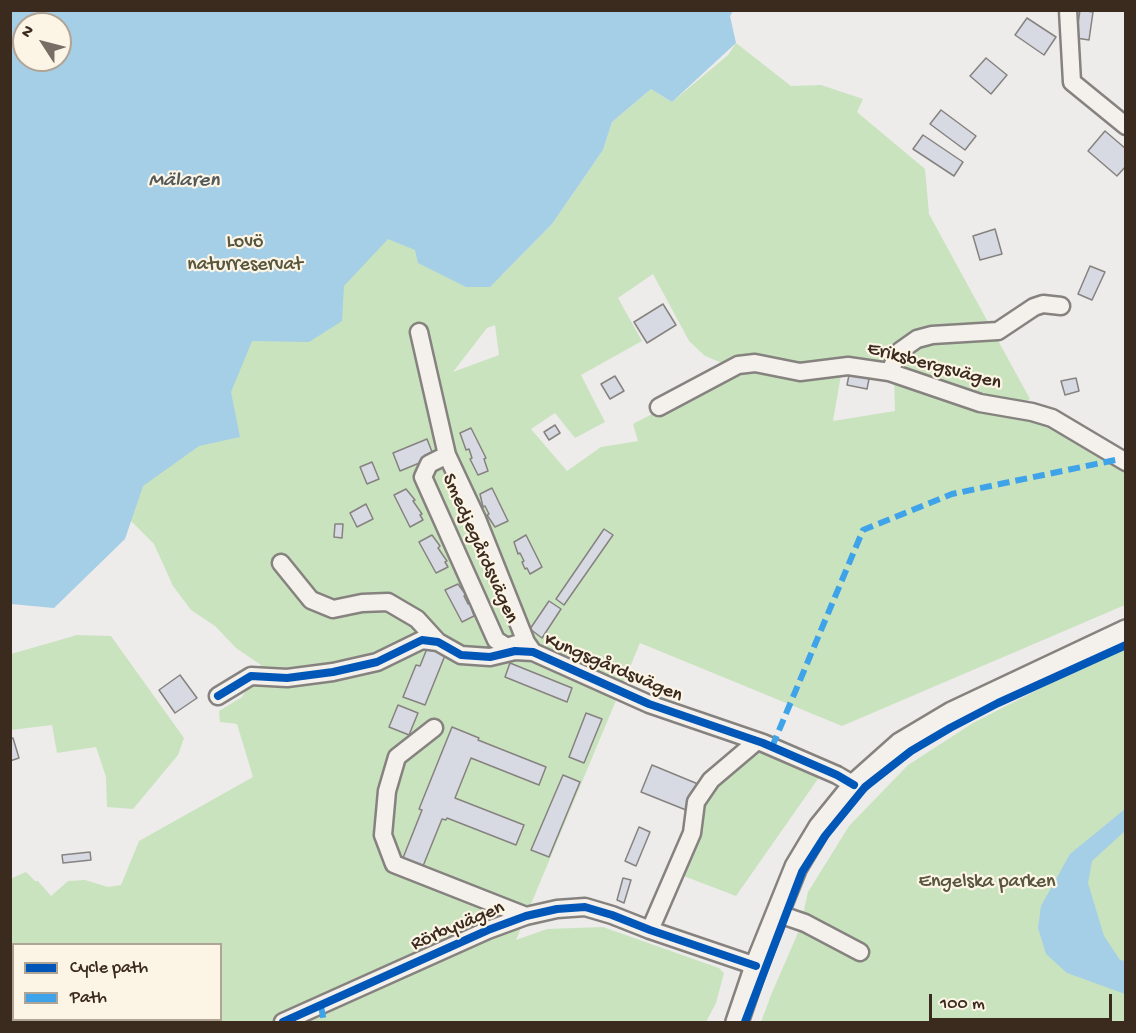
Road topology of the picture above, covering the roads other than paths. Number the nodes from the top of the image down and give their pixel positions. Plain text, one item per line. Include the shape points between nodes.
1 (1068, 10) edge
2 (1125, 126) edge
3 (1060, 306) dead end
4 (419, 332) dead end
5 (889, 372) junction
6 (659, 407) dead end
7 (447, 455) junction
8 (1125, 462) edge
9 (281, 563) dead end
10 (1125, 631) edge
11 (438, 642) junction
12 (529, 647) junction
13 (218, 696) dead end
14 (434, 728) dead end
15 (757, 741) junction
16 (854, 785) junction
17 (776, 913) junction
18 (526, 916) junction
19 (650, 930) junction
20 (860, 952) dead end
21 (756, 966) junction
22 (283, 1023) edge
23 (737, 1023) edge

1 - 2 street via 1072,82
3 - 5 street via 1034,307 998,331 917,339 900,351
4 - 7 street, Smedjegårdsvägen
5 - 6 street, Eriksbergsvägen via 848,366 800,372 755,363 738,364
5 - 8 street, Eriksbergsvägen via 980,403 1052,418
7 - 12 street, Smedjegårdsvägen
7 - 12 street, Smedjegårdsvägen via 429,464 423,477 496,640 507,646
9 - 11 street via 311,600 333,609 388,602 417,620
10 - 16 main road via 951,713 900,744
11 - 12 street, Kungsgårdsvägen via 461,655 490,657
11 - 13 street via 422,640 377,662 333,672 288,678 251,676
12 - 15 street, Kungsgårdsvägen via 649,704
14 - 18 street via 397,757 387,791 383,835 394,864
15 - 16 street, Kungsgårdsvägen
15 - 19 street via 711,780 696,802 692,833
16 - 17 main road via 820,827 796,867
17 - 20 street
17 - 21 main road
18 - 19 street, Rörbyvägen via 585,907
18 - 22 street, Rörbyvägen
19 - 21 street, Rörbyvägen
21 - 23 main road

